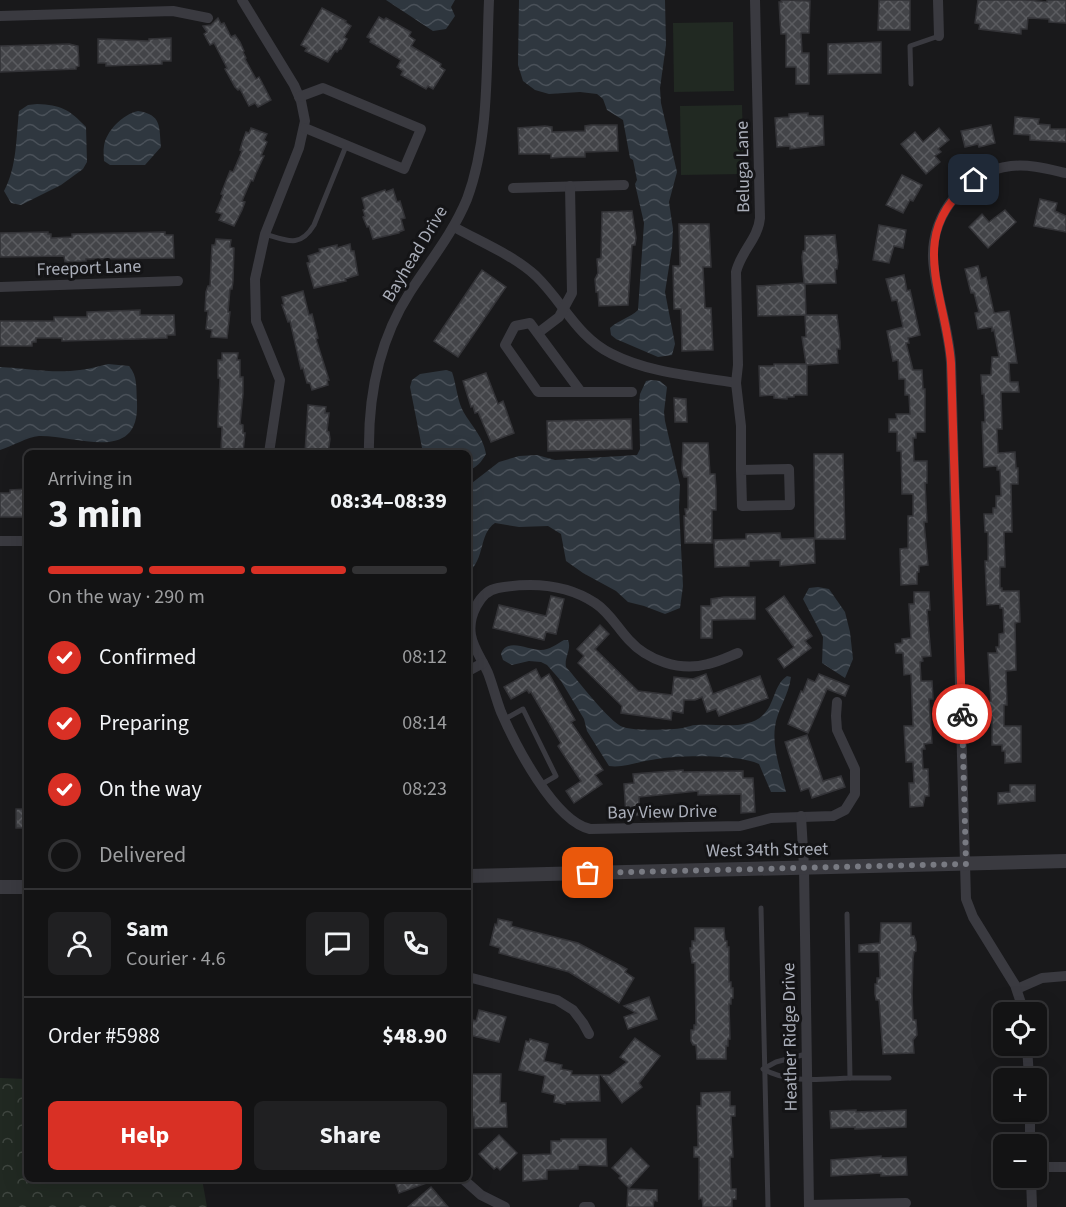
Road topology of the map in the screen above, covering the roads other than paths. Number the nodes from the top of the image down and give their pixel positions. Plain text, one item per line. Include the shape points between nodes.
1 (242, 0) edge
2 (489, 0) edge
3 (755, 0) edge
4 (938, 0) edge
5 (0, 16) edge
6 (208, 18) dead end
7 (939, 36) joint
8 (911, 84) dead end
9 (299, 97) junction
10 (305, 128) junction
11 (346, 146) junction
12 (1066, 173) edge
13 (624, 185) dead end
14 (570, 186) junction
15 (513, 188) dead end
16 (454, 227) junction
17 (265, 234) junction
18 (178, 281) dead end
19 (0, 287) edge
20 (563, 310) junction
21 (537, 333) junction
22 (735, 383) junction
23 (581, 392) junction
24 (632, 392) dead end
25 (268, 450) edge
26 (369, 450) edge
27 (741, 470) junction
28 (0, 541) edge
29 (24, 541) edge
30 (738, 653) dead end
31 (483, 663) junction
32 (471, 669) edge
33 (837, 702) dead end
34 (505, 719) junction
35 (540, 785) junction
36 (801, 816) junction
37 (1066, 861) edge
38 (966, 864) junction
39 (804, 867) junction
40 (471, 876) edge
41 (0, 887) edge
42 (24, 887) edge
43 (761, 908) dead end
44 (847, 914) dead end
45 (1066, 976) edge
46 (471, 978) edge
47 (1017, 989) junction
48 (1021, 1002) edge
49 (589, 1034) dead end
50 (806, 1054) junction
51 (763, 1069) junction
52 (850, 1078) junction
53 (889, 1078) dead end
54 (807, 1080) junction
55 (1047, 1167) edge
56 (1066, 1167) edge
57 (466, 1182) edge
58 (1031, 1188) edge
59 (906, 1203) dead end
60 (809, 1206) edge
61 (505, 1207) edge
62 (584, 1207) edge
63 (590, 1207) edge
64 (768, 1207) edge
65 (1032, 1207) edge

1 - 9 street
2 - 16 street, Bayhead Drive via 481,143 472,183
3 - 22 street, Beluga Lane via 760,218 756,235 737,269
4 - 7 street
5 - 6 street via 173,11
7 - 8 lane via 910,46
9 - 10 street
9 - 11 street via 323,88 421,129 404,170
10 - 11 street
10 - 17 street
11 - 17 lane via 308,236 298,241
12 - 38 street via 1031,166 990,171 959,191 948,205 933,244 950,349
13 - 14 street
14 - 15 street
14 - 20 street via 572,293
16 - 20 street via 523,266
16 - 26 street, Bayhead Drive via 409,293 386,340 371,402
17 - 25 street via 256,273 255,315 280,380
18 - 19 street, Freeport Lane
20 - 21 street
20 - 22 street via 591,340 621,359
21 - 23 street
21 - 23 street via 530,323 515,326 505,345 538,392
22 - 27 street, Beluga Lane via 741,426
23 - 24 street
27 - 27 street, Beluga Lane via 789,469 790,505 742,506
28 - 29 street
30 - 31 street, Bay View Drive via 706,665 682,666 659,661 638,649 614,620 591,601 564,588 528,585 492,590 478,603 471,633
31 - 32 street
31 - 34 street, Bay View Drive
33 - 36 street, Bay View Drive via 836,726 855,767 855,794 845,810 833,816
34 - 35 street, Bay View Drive
34 - 35 lane via 523,709 556,776
35 - 36 street, Bay View Drive via 566,815 590,829 740,826 776,817
36 - 39 street
37 - 38 street, West 34th Street
38 - 39 street, West 34th Street
38 - 47 street via 966,896 971,914
39 - 40 street, West 34th Street
39 - 50 street, Heather Ridge Drive
41 - 42 street
43 - 51 lane
44 - 52 lane
45 - 47 street via 1042,978
46 - 49 street via 557,1000 573,1010
47 - 48 street
50 - 51 lane
50 - 54 street, Heather Ridge Drive
51 - 54 lane via 775,1076
51 - 64 lane
52 - 53 lane
52 - 54 lane
54 - 60 street, Heather Ridge Drive
55 - 56 street
57 - 61 street
58 - 65 street
59 - 60 street, Heather Ridge Drive
62 - 63 street

